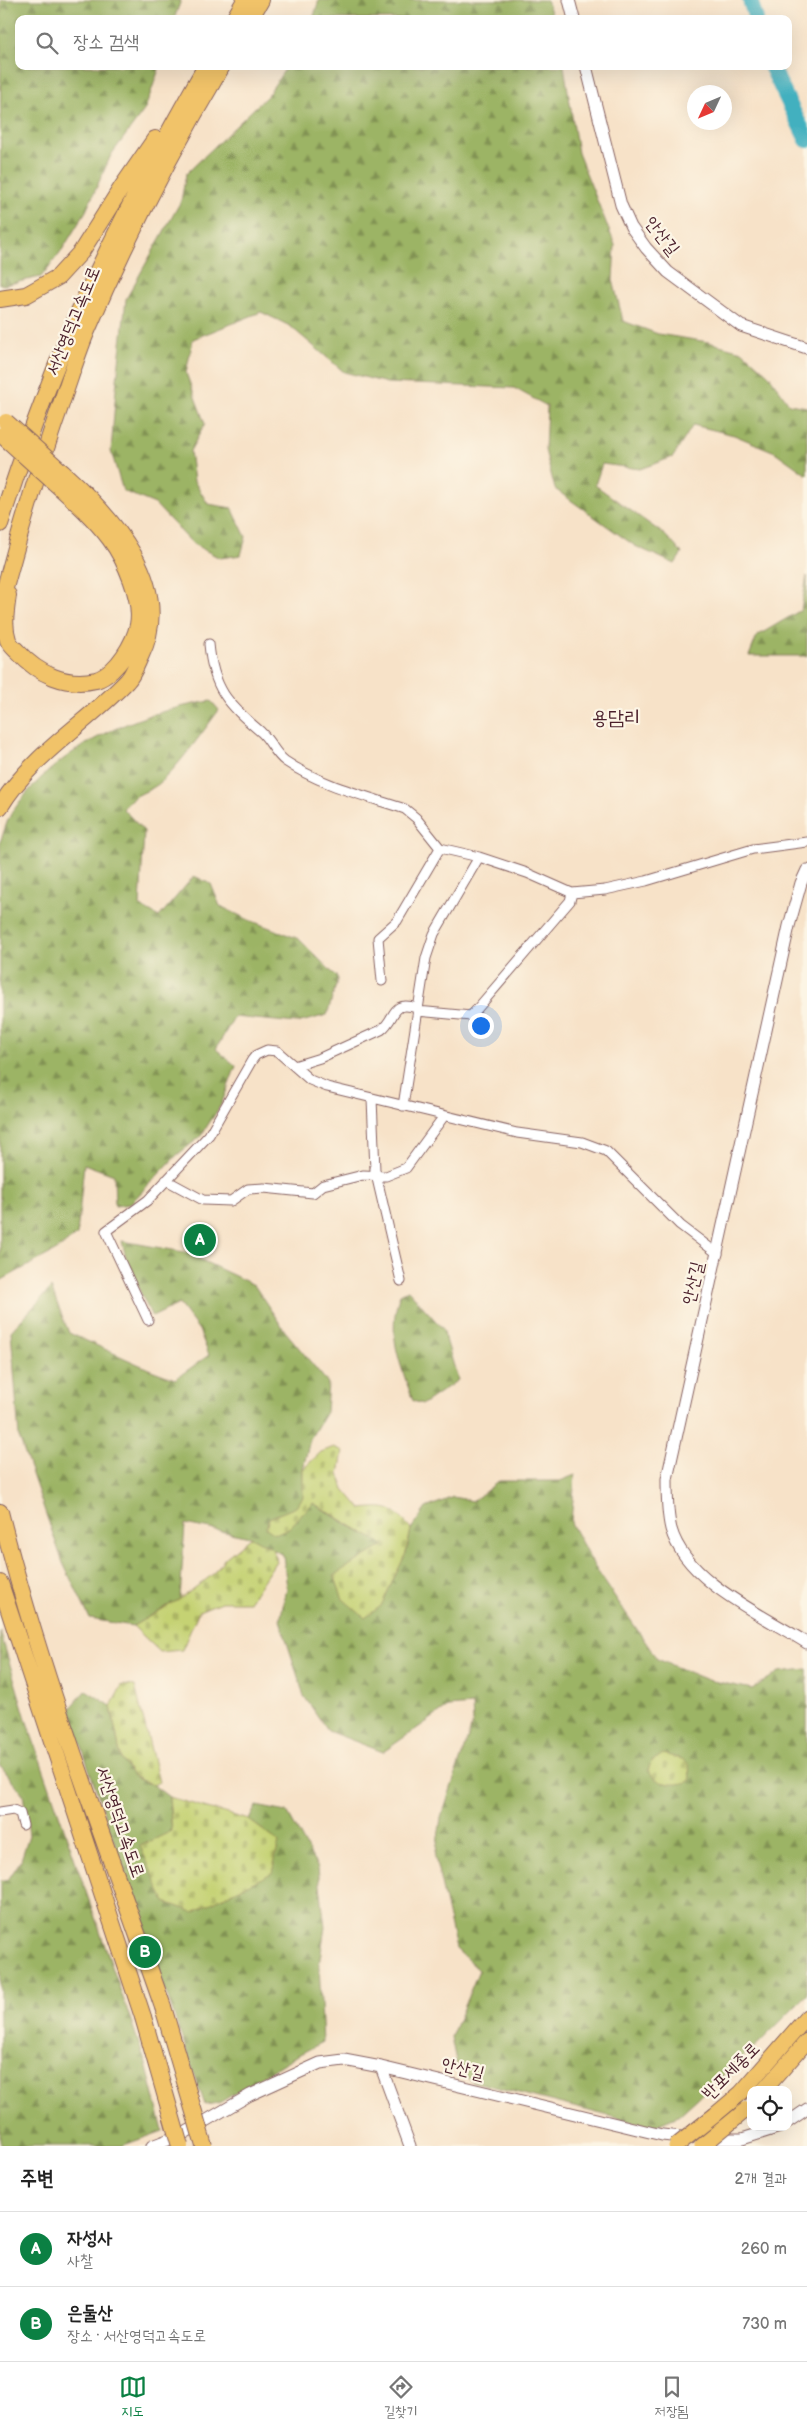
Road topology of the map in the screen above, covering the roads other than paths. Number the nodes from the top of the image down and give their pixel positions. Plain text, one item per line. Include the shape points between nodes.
1 (245, 0) edge
2 (261, 0) edge
3 (570, 0) edge
4 (236, 15) edge
5 (252, 15) edge
6 (573, 15) edge
7 (209, 70) edge
8 (209, 70) edge
9 (210, 70) edge
10 (587, 70) edge
11 (0, 299) edge
12 (807, 348) edge
13 (2, 427) edge
14 (59, 478) junction
15 (0, 524) edge
16 (16, 546) junction
17 (0, 607) edge
18 (209, 644) dead end
19 (0, 807) edge
20 (807, 842) edge
21 (440, 848) junction
22 (479, 857) junction
23 (807, 870) edge
24 (572, 893) junction
25 (382, 981) dead end
26 (417, 1009) junction
27 (294, 1066) junction
28 (372, 1099) junction
29 (403, 1106) junction
30 (444, 1116) junction
31 (376, 1175) junction
32 (166, 1180) junction
33 (718, 1254) junction
34 (401, 1281) dead end
35 (148, 1320) dead end
36 (0, 1512) edge
37 (0, 1582) edge
38 (807, 1642) edge
39 (0, 1812) edge
40 (23, 1825) dead end
41 (807, 2017) edge
42 (807, 2041) edge
43 (381, 2067) junction
44 (768, 2086) edge
45 (747, 2109) edge
46 (807, 2109) edge
47 (792, 2119) edge
48 (767, 2131) edge
49 (152, 2146) edge
50 (180, 2146) edge
51 (204, 2146) edge
52 (410, 2146) edge
53 (676, 2146) edge
54 (702, 2146) edge

1 - 4 highway
2 - 5 highway
3 - 6 street
7 - 11 highway via 122,186 81,252 58,277 26,295
8 - 15 highway, 서산영덕고속도로 via 166,137 71,331 28,440
9 - 16 highway, 서산영덕고속도로 via 179,142 86,334
10 - 12 street, 안산길 via 621,205 631,228 646,248 668,272 741,326
13 - 14 highway, bridge
14 - 16 highway via 112,540 135,589 138,624 128,650 117,666 97,680 73,682 45,675 9,642 4,623
14 - 19 highway via 86,494 111,521 138,560 152,603 146,644 129,679 35,763
16 - 17 highway, 서산영덕고속도로
18 - 21 street via 218,687 284,760 317,778 405,809
20 - 24 street via 753,849 646,882
21 - 22 street
21 - 25 street via 397,921 378,938
22 - 24 street
22 - 26 street via 434,934
23 - 33 street, 안산길 via 789,926
24 - 26 street via 570,901 471,1016
26 - 27 street via 396,1008 381,1030 320,1058
26 - 29 street
27 - 28 street via 310,1080
27 - 32 street via 277,1051 267,1050 256,1055 209,1135
28 - 29 street
28 - 31 street
29 - 30 street
30 - 31 street via 406,1168 386,1176
30 - 33 street via 517,1133 582,1142 606,1151 680,1225
31 - 32 street via 323,1185 313,1193 248,1189 231,1201 203,1200
31 - 34 street
32 - 35 street via 148,1200 106,1232
33 - 38 street, 안산길 via 667,1479 672,1530 681,1550 711,1583
36 - 51 highway, 서산영덕고속도로, bridge via 16,1576 163,2007
37 - 50 highway, bridge via 143,2017
39 - 40 street via 13,1810 20,1813
41 - 53 highway, 반포세종로, bridge via 741,2093
42 - 44 highway, 반포세종로
43 - 48 street, 안산길 via 662,2135 742,2139
43 - 49 street, 안산길 via 344,2060 320,2063 250,2095 183,2134
43 - 52 street
45 - 54 highway, 반포세종로, bridge
46 - 47 street

